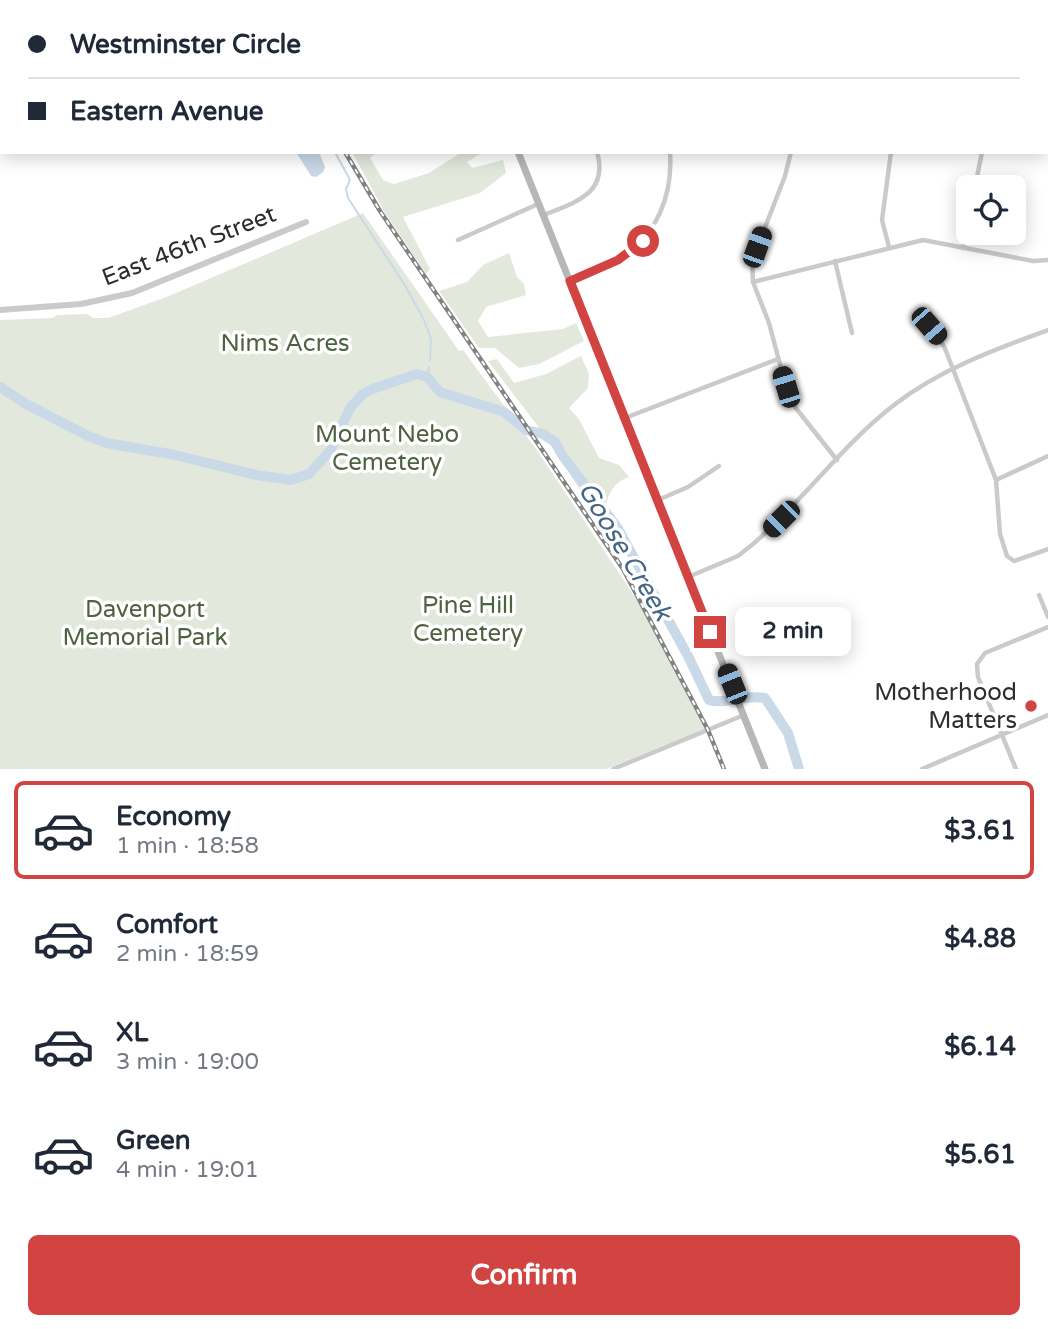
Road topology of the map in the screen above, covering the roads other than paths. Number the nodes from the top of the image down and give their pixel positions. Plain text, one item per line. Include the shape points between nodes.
1 (519, 154) edge
2 (597, 154) edge
3 (670, 154) edge
4 (790, 154) edge
5 (891, 154) edge
6 (982, 154) edge
7 (977, 175) edge
8 (539, 204) junction
9 (544, 215) junction
10 (306, 222) dead end
11 (458, 240) dead end
12 (964, 245) edge
13 (888, 247) junction
14 (963, 248) junction
15 (1048, 260) edge
16 (835, 261) junction
17 (570, 281) junction
18 (753, 282) junction
19 (0, 310) edge
20 (929, 326) dead end
21 (1048, 330) edge
22 (852, 333) dead end
23 (778, 359) junction
24 (954, 369) junction
25 (624, 418) junction
26 (1048, 456) edge
27 (837, 460) junction
28 (719, 466) dead end
29 (996, 480) junction
30 (657, 500) junction
31 (1048, 548) edge
32 (688, 577) junction
33 (1039, 595) dead end
34 (1048, 617) edge
35 (1048, 627) edge
36 (744, 715) junction
37 (1048, 715) edge
38 (1001, 734) junction
39 (613, 769) edge
40 (765, 769) edge
41 (922, 769) edge
42 (1016, 769) edge

1 - 8 main road
2 - 9 street via 599,173 590,193
3 - 17 street via 665,202 643,241 618,260
4 - 18 street via 751,261
5 - 13 street via 882,220
6 - 7 street
8 - 9 main road
8 - 11 street
9 - 17 main road
10 - 19 street, East 46th Street via 132,293 80,304
12 - 14 street
13 - 14 street via 923,240
13 - 16 street
14 - 15 street
16 - 18 street
16 - 22 street
17 - 25 main road
18 - 23 street
20 - 24 street
21 - 24 street
23 - 25 street
23 - 27 street via 795,407
24 - 27 street via 893,406
24 - 29 street
25 - 30 main road
26 - 29 street
27 - 32 street via 754,544 738,556
28 - 30 street
29 - 31 street via 1000,534 1007,556 1019,560
30 - 32 main road
32 - 36 main road
33 - 34 street
35 - 38 street via 985,653 977,664
36 - 39 street
36 - 40 main road
37 - 38 street
38 - 41 street
38 - 42 street

